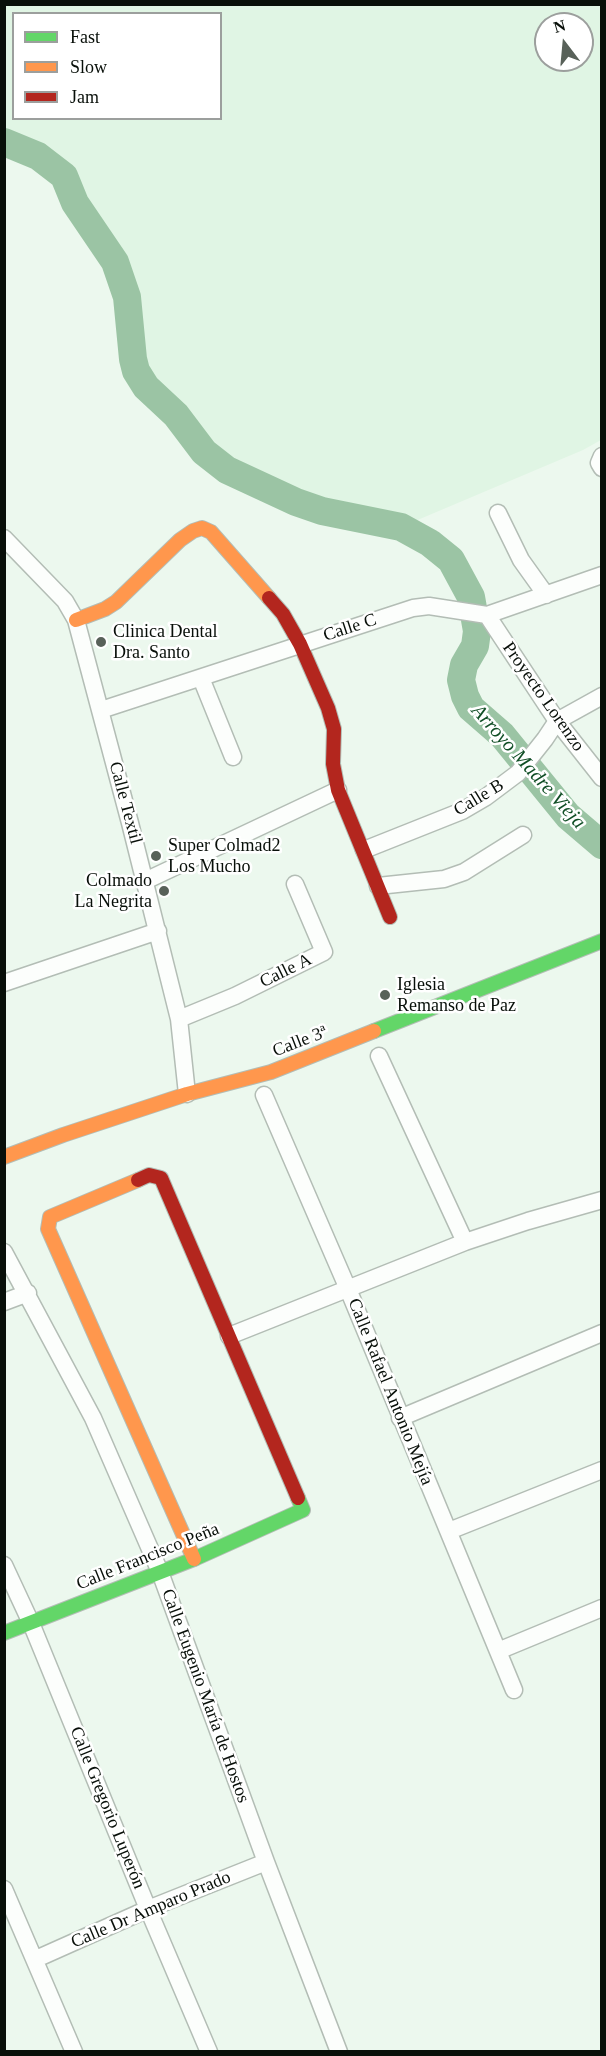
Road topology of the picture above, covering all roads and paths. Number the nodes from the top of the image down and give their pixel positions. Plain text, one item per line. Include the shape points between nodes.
1 (602, 456) edge
2 (602, 468) edge
3 (498, 513) dead end
4 (4, 538) edge
5 (602, 574) edge
6 (546, 595) junction
7 (487, 615) junction
8 (76, 620) junction
9 (300, 644) junction
10 (201, 678) junction
11 (602, 696) edge
12 (101, 710) junction
13 (556, 721) junction
14 (233, 757) dead end
15 (602, 778) edge
16 (338, 790) junction
17 (523, 835) dead end
18 (364, 850) junction
19 (145, 881) junction
20 (295, 884) dead end
21 (378, 886) junction
22 (390, 917) dead end
23 (158, 932) junction
24 (602, 940) edge
25 (4, 983) edge
26 (179, 1019) junction
27 (379, 1056) dead end
28 (187, 1094) junction
29 (264, 1095) dead end
30 (4, 1157) edge
31 (602, 1200) edge
32 (465, 1242) junction
33 (4, 1252) edge
34 (348, 1289) junction
35 (28, 1293) junction
36 (4, 1302) edge
37 (602, 1333) edge
38 (229, 1336) junction
39 (400, 1418) junction
40 (602, 1470) edge
41 (449, 1531) junction
42 (194, 1560) junction
43 (4, 1565) edge
44 (160, 1572) junction
45 (602, 1608) edge
46 (31, 1623) junction
47 (4, 1633) edge
48 (498, 1651) junction
49 (514, 1689) dead end
50 (266, 1862) junction
51 (4, 1889) edge
52 (148, 1910) junction
53 (36, 1959) junction
54 (74, 2052) edge
55 (209, 2052) edge
56 (339, 2052) edge

1 - 2 street
3 - 6 street via 521,560
4 - 8 street, Calle Textil via 65,601
5 - 6 street, Calle C
6 - 7 street, Calle C
7 - 9 street, Calle C via 429,606 413,608
7 - 13 street, Proyecto Lorenzo
8 - 9 street via 116,602 180,540 202,528 211,532 283,614
8 - 12 street, Calle Textil
9 - 10 street, Calle C
9 - 16 street via 334,729 333,764
10 - 12 street, Calle C
10 - 14 street
11 - 13 street, Calle B
12 - 19 street, Calle Textil
13 - 15 street, Proyecto Lorenzo
13 - 18 street, Calle B via 518,773 486,797 462,811
16 - 18 street
16 - 19 street
17 - 21 street via 464,872 444,879
18 - 21 street
19 - 23 street, Calle Textil
20 - 26 street, Calle A via 324,952
21 - 22 street
23 - 25 street
23 - 26 street, Calle Textil
24 - 28 street, Calle 3ª via 272,1072
26 - 28 street, Calle Textil
27 - 32 street
28 - 30 street, Calle 3ª
29 - 34 street, Calle Rafael Antonio Mejía
31 - 32 street
32 - 34 street
33 - 35 street, Calle Eugenio María de Hostos
34 - 38 street
34 - 39 street, Calle Rafael Antonio Mejía
35 - 36 street
35 - 44 street, Calle Eugenio María de Hostos via 93,1418
37 - 39 street
38 - 42 street, Calle Francisco Peña via 303,1510
38 - 42 street via 161,1178 149,1175 48,1219 48,1229
39 - 41 street, Calle Rafael Antonio Mejía
40 - 41 street
41 - 48 street, Calle Rafael Antonio Mejía
42 - 44 street, Calle Francisco Peña
43 - 46 street, Calle Gregorio Luperón
44 - 46 street, Calle Francisco Peña
44 - 50 street, Calle Eugenio María de Hostos
45 - 48 street
46 - 47 street, Calle Francisco Peña
46 - 52 street, Calle Gregorio Luperón
48 - 49 street, Calle Rafael Antonio Mejía
50 - 52 street, Calle Dr Amparo Prado
50 - 56 street, Calle Eugenio María de Hostos
51 - 53 street
52 - 53 street, Calle Dr Amparo Prado
52 - 55 street, Calle Gregorio Luperón
53 - 54 street

